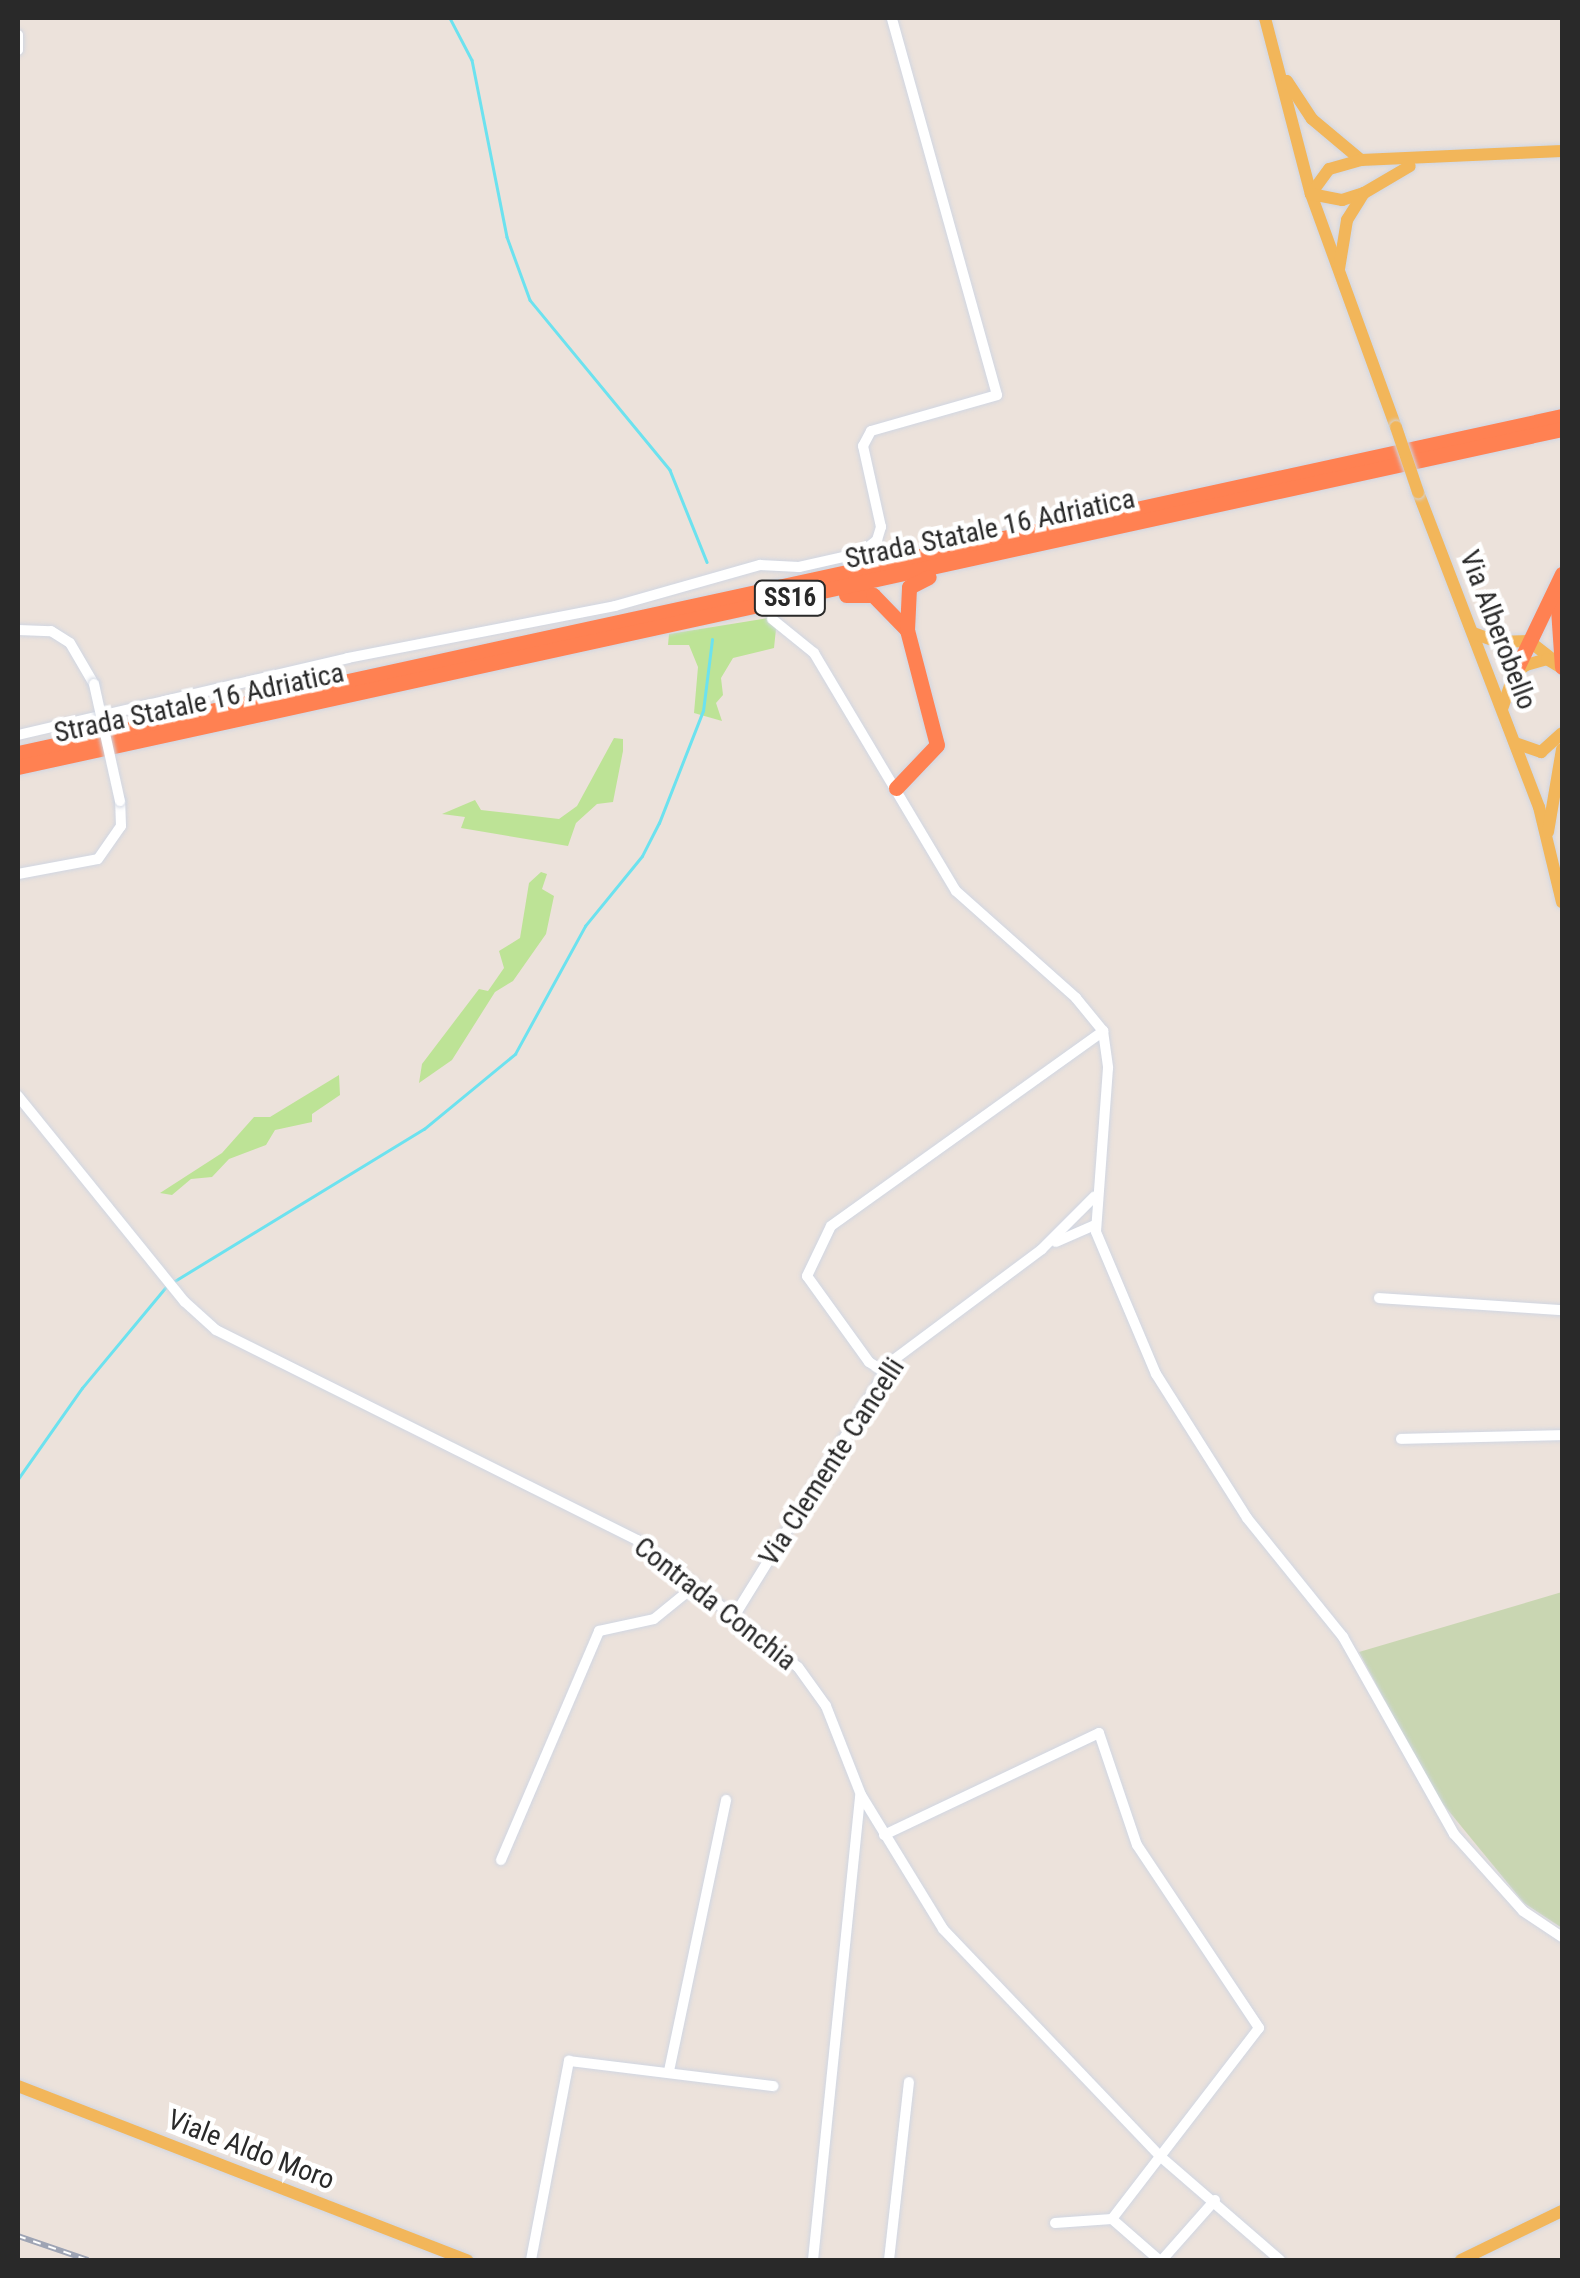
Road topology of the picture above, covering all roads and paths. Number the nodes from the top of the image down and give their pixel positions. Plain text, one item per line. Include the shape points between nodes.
1 (892, 18) edge
2 (1264, 18) edge
3 (18, 35) edge
4 (18, 50) edge
5 (1279, 68) junction
6 (1562, 152) edge
7 (1361, 160) junction
8 (1420, 162) junction
9 (1364, 193) junction
10 (1312, 194) junction
11 (1339, 272) junction
12 (1562, 416) edge
13 (1562, 429) edge
14 (1536, 435) junction
15 (1562, 437) edge
16 (1037, 544) junction
17 (760, 565) junction
18 (763, 578) dead end
19 (1560, 580) edge
20 (774, 601) junction
21 (772, 619) dead end
22 (18, 630) edge
23 (907, 630) junction
24 (1473, 634) junction
25 (1529, 641) junction
26 (1560, 665) edge
27 (1514, 674) junction
28 (1502, 709) junction
29 (18, 734) edge
30 (1562, 734) edge
31 (1514, 744) junction
32 (1562, 750) edge
33 (18, 753) edge
34 (18, 769) edge
35 (896, 793) junction
36 (884, 806) dead end
37 (1547, 840) junction
38 (18, 874) edge
39 (1560, 884) edge
40 (1562, 902) edge
41 (1103, 1031) junction
42 (18, 1096) edge
43 (1098, 1192) junction
44 (1073, 1222) junction
45 (1095, 1222) junction
46 (1070, 1236) junction
47 (1098, 1241) junction
48 (1042, 1249) junction
49 (1380, 1298) dead end
50 (1562, 1310) edge
51 (885, 1372) junction
52 (1562, 1436) edge
53 (1401, 1439) dead end
54 (692, 1588) junction
55 (732, 1618) junction
56 (860, 1795) junction
57 (726, 1800) dead end
58 (884, 1835) junction
59 (501, 1860) dead end
60 (1562, 1937) edge
61 (669, 2071) junction
62 (909, 2082) dead end
63 (18, 2086) edge
64 (773, 2086) dead end
65 (1161, 2157) junction
66 (1215, 2200) junction
67 (1562, 2211) edge
68 (1112, 2219) junction
69 (1055, 2223) dead end
70 (467, 2260) edge
71 (531, 2260) edge
72 (813, 2260) edge
73 (890, 2260) edge
74 (1160, 2260) edge
75 (1280, 2260) edge
76 (1461, 2260) edge

1 - 17 street via 996,395 871,431 863,446 881,527 878,540 861,553 799,567
2 - 5 main road
3 - 4 street
5 - 7 main road via 1312,119
5 - 10 main road, Via Alberobello
6 - 8 main road via 1531,149
7 - 8 main road
7 - 10 main road via 1329,169
8 - 9 main road
9 - 10 main road via 1342,200
9 - 11 main road via 1346,220
10 - 11 main road, Via Alberobello
11 - 24 main road, Via Alberobello, bridge
12 - 33 highway, Strada Statale 16 Adriatica / SS16
13 - 14 highway, Strada Statale 16 Adriatica / SS16
14 - 15 highway
14 - 16 highway, Strada Statale 16 Adriatica / SS16
16 - 20 highway, Strada Statale 16 Adriatica / SS16
16 - 23 highway via 1010,559 918,579 908,588
17 - 18 street
17 - 29 street via 615,606 348,658
19 - 25 highway
19 - 26 highway
20 - 23 highway via 806,604 860,592 889,608
20 - 34 highway, Strada Statale 16 Adriatica / SS16
21 - 35 street via 814,653
22 - 38 street, bridge via 50,631 70,642 94,684 121,826 98,859
23 - 35 highway via 938,745
24 - 25 main road
24 - 28 main road, Via Alberobello
25 - 26 main road
25 - 27 highway
26 - 27 main road
27 - 28 main road
28 - 31 main road, Via Alberobello
30 - 31 main road via 1541,752
31 - 37 main road, Via Alberobello
32 - 37 main road
35 - 36 street
35 - 41 street via 956,891 1076,998
37 - 39 main road, Via Alberobello
39 - 40 main road, Via Alberobello
41 - 43 street via 1108,1068
41 - 51 street via 831,1226 807,1276 869,1362
42 - 54 street, Contrada Conchia via 184,1302 246,1346 637,1540
43 - 44 street
43 - 45 street
44 - 45 street
44 - 48 street
45 - 46 street
45 - 47 street
46 - 47 street
46 - 48 street
47 - 60 street via 1156,1374 1202,1453 1342,1637 1454,1834 1523,1911
48 - 51 street, Via Clemente Cancelli via 914,1341
49 - 50 street
51 - 55 street, Via Clemente Cancelli
52 - 53 street
54 - 55 street, Contrada Conchia
54 - 59 street via 654,1619 600,1630
55 - 56 street, Contrada Conchia via 808,1680 843,1743
56 - 58 street, Contrada Conchia
56 - 72 street
57 - 61 street
58 - 65 street, Contrada Conchia via 972,1964
58 - 65 street via 1099,1733 1137,1845 1259,2028
61 - 64 street
61 - 71 street via 569,2061
62 - 73 street
63 - 70 main road, Viale Aldo Moro
65 - 66 street, Contrada Conchia
65 - 68 street
66 - 74 street
66 - 75 street, Contrada Conchia
67 - 76 main road
68 - 69 street
68 - 74 street

